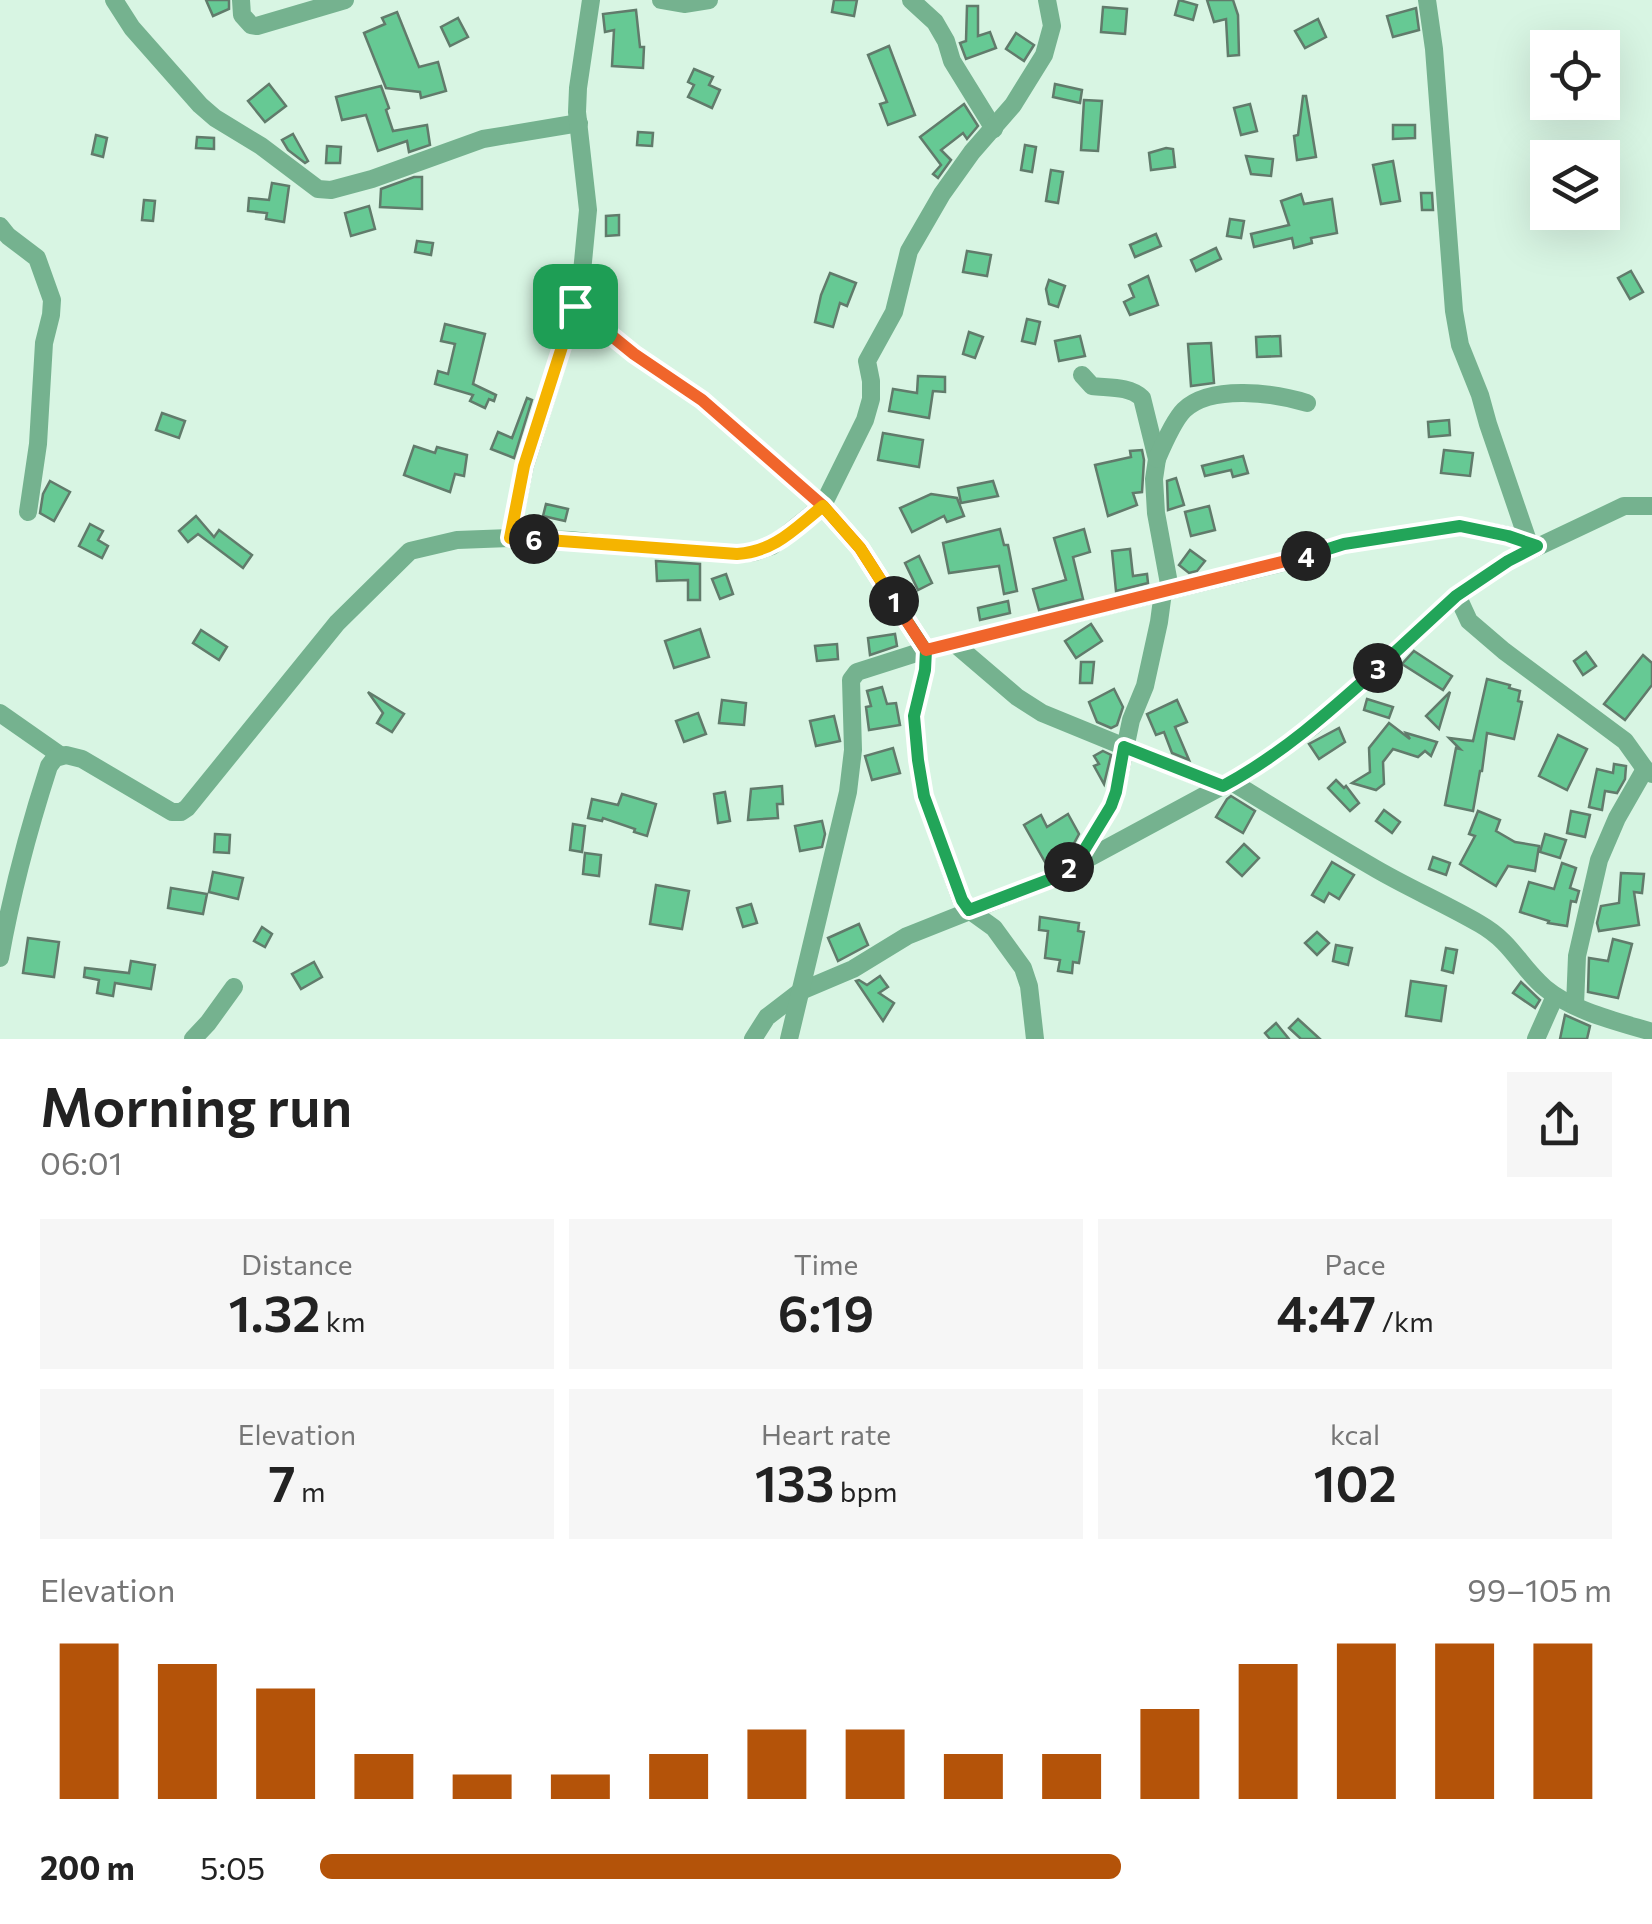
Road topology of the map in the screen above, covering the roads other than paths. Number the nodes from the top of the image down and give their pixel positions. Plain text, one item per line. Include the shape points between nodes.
1 (114, 0) edge
2 (241, 0) edge
3 (345, 0) edge
4 (591, 0) edge
5 (662, 0) edge
6 (709, 0) edge
7 (911, 0) edge
8 (1047, 0) edge
9 (1427, 0) edge
10 (579, 124) junction
11 (994, 129) junction
12 (0, 226) edge
13 (575, 306) junction
14 (1082, 375) dead end
15 (1308, 403) dead end
16 (1157, 459) junction
17 (823, 506) junction
18 (1652, 506) edge
19 (28, 512) dead end
20 (510, 538) junction
21 (1533, 545) junction
22 (1167, 590) junction
23 (1456, 596) junction
24 (1441, 610) junction
25 (1469, 621) junction
26 (954, 644) junction
27 (926, 650) junction
28 (0, 713) edge
29 (1124, 747) junction
30 (60, 755) junction
31 (1649, 772) edge
32 (1227, 784) junction
33 (1077, 862) junction
34 (969, 910) junction
35 (0, 958) edge
36 (234, 988) dead end
37 (801, 991) junction
38 (1554, 996) junction
39 (1575, 1005) junction
40 (1652, 1032) edge
41 (193, 1039) edge
42 (753, 1039) edge
43 (790, 1039) edge
44 (1035, 1039) edge
45 (1536, 1039) edge

1 - 10 street via 200,105 318,190 483,138
2 - 3 street via 242,16 258,26
4 - 10 street
5 - 6 street
7 - 11 street via 935,22
8 - 11 street via 1052,26 1044,55
9 - 21 street via 1457,328
10 - 13 street via 588,210
11 - 17 street via 942,194 910,251 894,312 868,356 871,399 865,420
12 - 19 street via 37,258 52,300
13 - 17 street via 702,400
13 - 20 street via 524,466
14 - 16 street via 1092,386 1140,394
15 - 16 street via 1244,392 1200,399 1182,412
16 - 22 street via 1156,513
17 - 20 street via 755,552
17 - 27 street via 860,548
18 - 21 street via 1624,506
20 - 30 street via 410,551 337,623 181,812
21 - 22 street via 1488,530 1438,528 1344,544
21 - 23 street
22 - 26 street
22 - 29 street
23 - 24 street
23 - 25 street
24 - 25 street
24 - 32 street via 1312,727
25 - 31 street via 1624,741
26 - 27 street
26 - 29 street via 1017,698
27 - 34 street via 914,716 918,760 924,796
27 - 37 street via 857,672 851,680 848,792
28 - 30 street
29 - 32 street
29 - 33 street via 1111,806
30 - 35 street via 49,766 28,830
31 - 39 street via 1617,818 1599,860 1577,956
32 - 33 street
32 - 38 street via 1481,924
33 - 34 street
34 - 37 street
34 - 44 street via 994,928 1028,977
36 - 41 street
37 - 42 street via 767,1017
37 - 43 street
38 - 39 street
38 - 45 street
39 - 40 street

